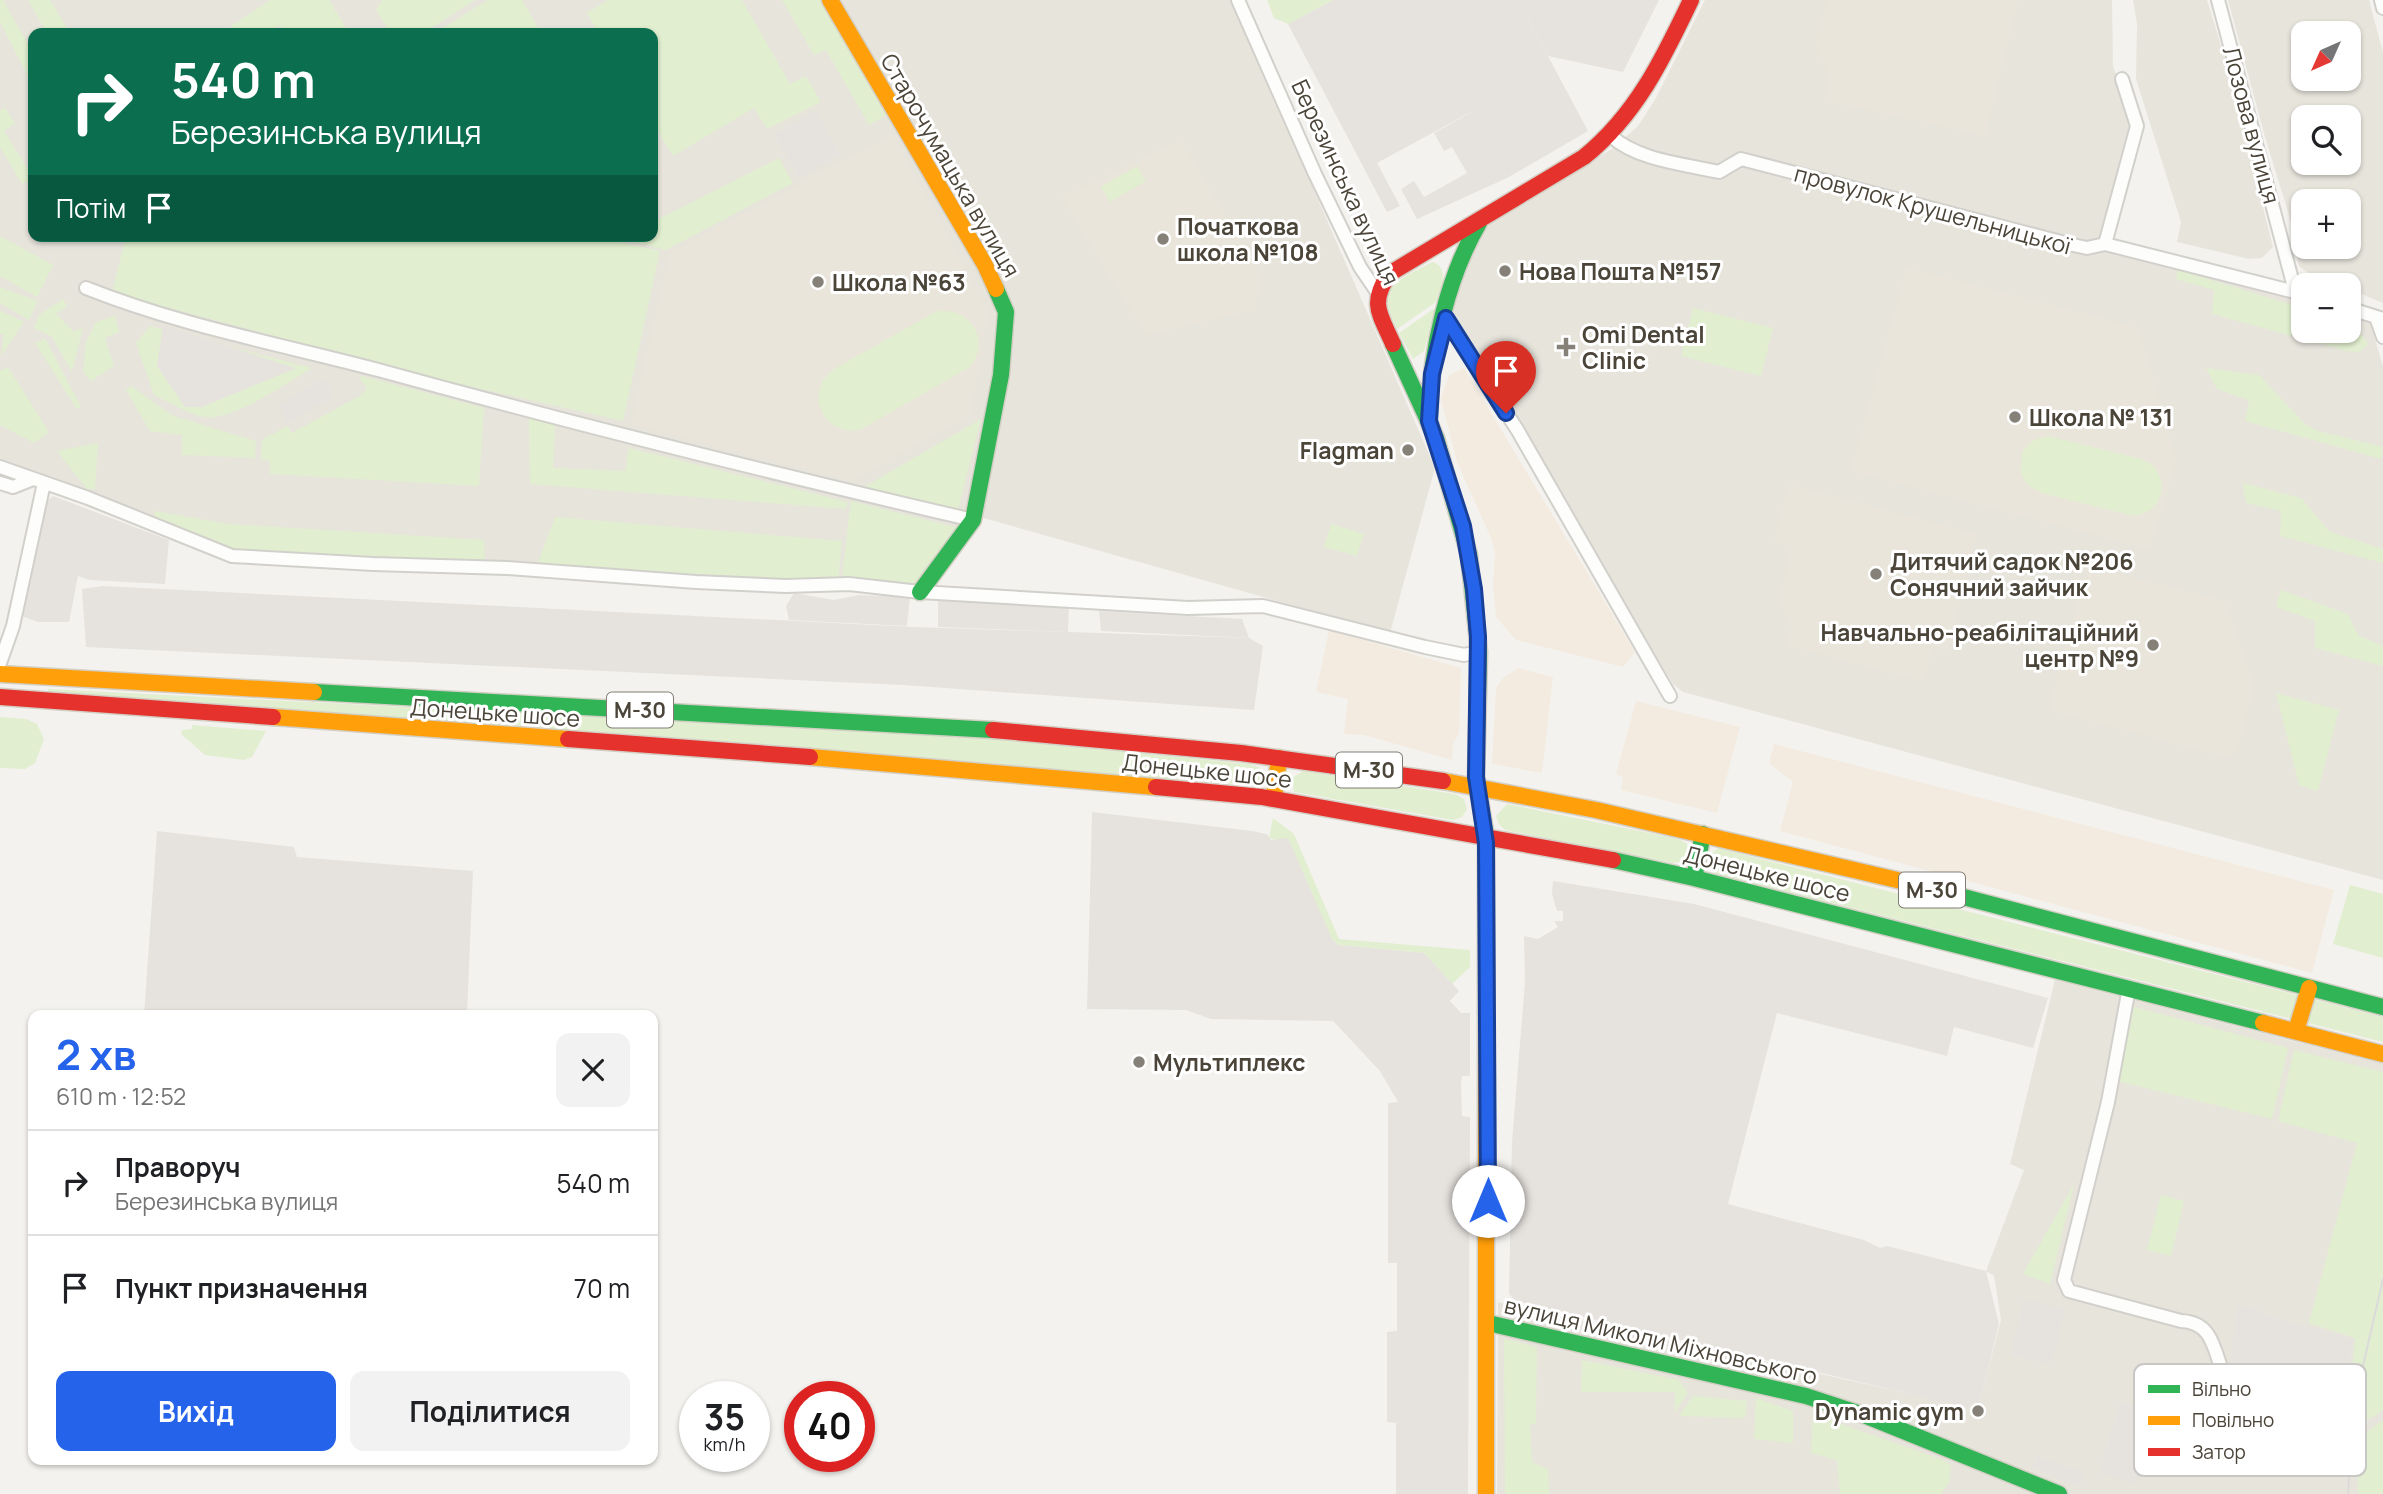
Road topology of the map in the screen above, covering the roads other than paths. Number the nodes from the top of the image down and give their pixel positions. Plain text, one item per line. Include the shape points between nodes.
1 (830, 0) edge
2 (1238, 0) edge
3 (1691, 0) edge
4 (2218, 0) edge
5 (2381, 0) edge
6 (2383, 8) edge
7 (2122, 79) dead end
8 (1611, 136) junction
9 (1483, 217) junction
10 (2105, 244) junction
11 (1421, 255) junction
12 (2294, 273) edge
13 (1454, 279) junction
14 (86, 288) dead end
15 (2291, 290) edge
16 (1377, 292) junction
17 (2361, 312) edge
18 (1446, 318) junction
19 (2379, 318) edge
20 (2383, 337) edge
21 (1437, 347) junction
22 (1402, 362) junction
23 (1429, 421) junction
24 (0, 467) edge
25 (39, 481) junction
26 (0, 483) edge
27 (973, 520) junction
28 (920, 592) junction
29 (1479, 652) junction
30 (0, 663) edge
31 (0, 674) edge
32 (1670, 696) dead end
33 (0, 697) edge
34 (1279, 758) junction
35 (1478, 788) junction
36 (1274, 799) junction
37 (1703, 834) junction
38 (1486, 837) junction
39 (1694, 878) junction
40 (2129, 988) junction
41 (2309, 988) junction
42 (2383, 1007) edge
43 (2296, 1031) junction
44 (2383, 1054) edge
45 (1488, 1323) junction
46 (2219, 1364) edge
47 (1486, 1494) edge
48 (2059, 1494) edge

1 - 27 main road, Старочумацька вулиця via 985,265 1006,312 1002,375
2 - 16 street, Березинська вулиця via 1326,196
3 - 8 main road via 1650,82
4 - 12 street, Лозова вулиця
5 - 6 street
7 - 10 street via 2137,126
8 - 9 main road
8 - 10 street, провулок Крушельницької via 1641,153 1719,172 1741,159 2080,247
9 - 11 main road
9 - 13 main road via 1466,245
10 - 15 street, провулок Крушельницької
11 - 13 main road via 1445,260
11 - 16 main road via 1389,274
13 - 18 main road
14 - 27 street via 278,346
16 - 22 main road, Березинська вулиця via 1377,308
17 - 19 street
18 - 21 main road
18 - 32 street via 1518,431
19 - 20 street
21 - 22 main road via 1423,362
21 - 23 main road, Березинська вулиця
22 - 23 main road, Березинська вулиця
23 - 29 main road, Березинська вулиця via 1454,492 1469,555
24 - 25 street
25 - 26 street via 13,487
25 - 28 street via 232,556 527,569 696,582 849,584
25 - 30 street via 13,626
27 - 28 main road, Старочумацька вулиця
28 - 29 street via 1188,608 1263,606 1425,647 1464,655
29 - 35 main road, Березинська вулиця
31 - 34 main road, Донецьке шосе / М-30 via 885,722 1126,740
33 - 36 main road, Донецьке шосе / М-30 via 897,763
34 - 35 main road, Донецьке шосе / М-30
34 - 36 main road
35 - 37 main road, Донецьке шосе / М-30
35 - 38 main road, Березинська вулиця
36 - 38 main road, Донецьке шосе / М-30
37 - 39 main road
37 - 41 main road, Донецьке шосе / М-30
38 - 39 main road, Донецьке шосе / М-30
38 - 45 main road, Березинська вулиця
39 - 40 main road, Донецьке шосе / М-30
40 - 43 main road, Донецьке шосе / М-30
40 - 46 street via 2108,1102 2064,1279 2069,1291 2196,1322 2207,1330
41 - 42 main road, Донецьке шосе / М-30
41 - 43 main road
43 - 44 main road, Донецьке шосе / М-30
45 - 47 main road, Березинська вулиця
45 - 48 main road, вулиця Миколи Міхновського via 1806,1396

